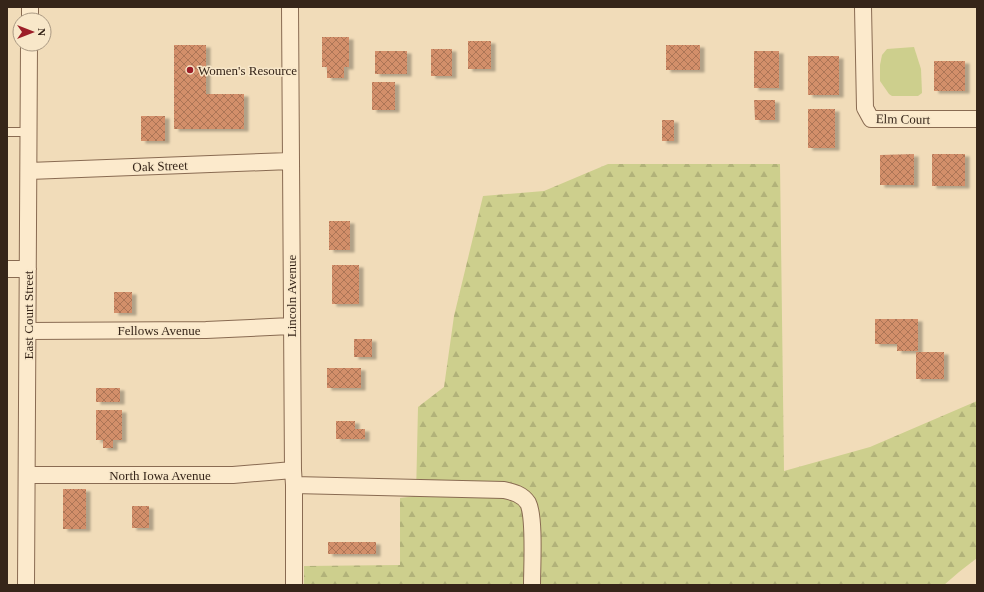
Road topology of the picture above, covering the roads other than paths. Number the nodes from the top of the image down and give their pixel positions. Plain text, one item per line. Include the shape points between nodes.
1 (290, 7) edge
2 (863, 7) edge
3 (30, 52) edge
4 (977, 119) edge
5 (7, 132) edge
6 (29, 132) junction
7 (290, 161) junction
8 (29, 171) junction
9 (7, 269) edge
10 (28, 269) junction
11 (291, 326) junction
12 (28, 331) junction
13 (27, 474) junction
14 (293, 478) junction
15 (26, 585) edge
16 (294, 585) edge
17 (532, 585) edge

1 - 7 street, Lincoln Avenue
2 - 4 street, Elm Court via 865,108 871,119
3 - 6 street, East Court Street
5 - 6 lane
6 - 8 street, East Court Street
7 - 8 street, Oak Street
7 - 11 street, Lincoln Avenue
8 - 10 street, East Court Street
9 - 10 street
10 - 12 street, East Court Street
11 - 12 street, Fellows Avenue via 206,330
11 - 14 street, Lincoln Avenue
12 - 13 street, East Court Street
13 - 14 street, North Iowa Avenue via 233,475
13 - 15 street, East Court Street
14 - 16 street, Lincoln Avenue
14 - 17 street, North Iowa Avenue via 504,490 518,493 528,503 532,518

